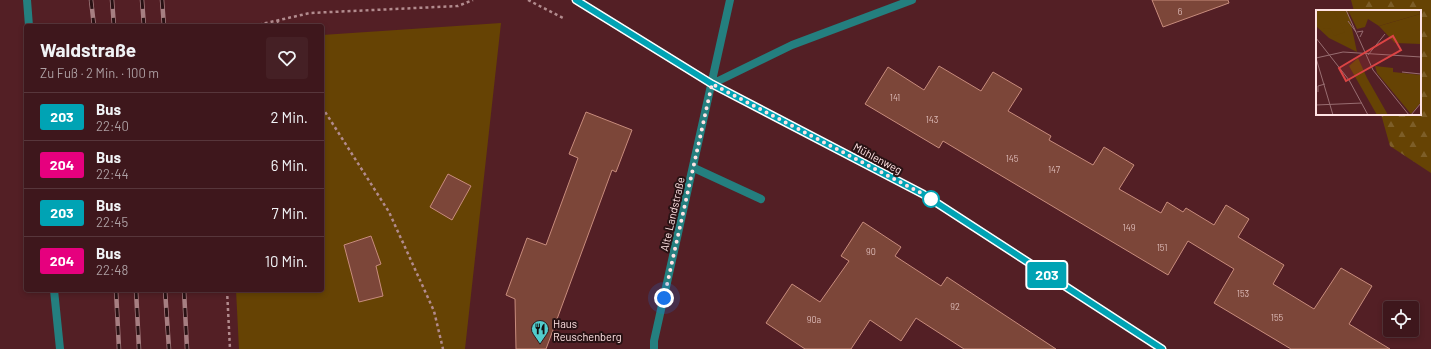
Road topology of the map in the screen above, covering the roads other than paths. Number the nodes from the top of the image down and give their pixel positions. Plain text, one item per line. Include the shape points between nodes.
1 (27, 0) edge
2 (576, 0) edge
3 (730, 0) edge
4 (912, 0) edge
5 (891, 4) edge
6 (29, 24) edge
7 (712, 84) junction
8 (694, 168) junction
9 (761, 199) dead end
10 (54, 292) edge
11 (60, 349) edge
12 (654, 349) edge
13 (1162, 349) edge

1 - 6 street
2 - 7 street, Mühlenweg
3 - 7 street, Alte Landstraße
4 - 5 street
5 - 7 street via 792,45
7 - 8 street, Alte Landstraße
7 - 13 street, Mühlenweg via 923,194
8 - 9 street
8 - 12 street, Alte Landstraße
10 - 11 street

